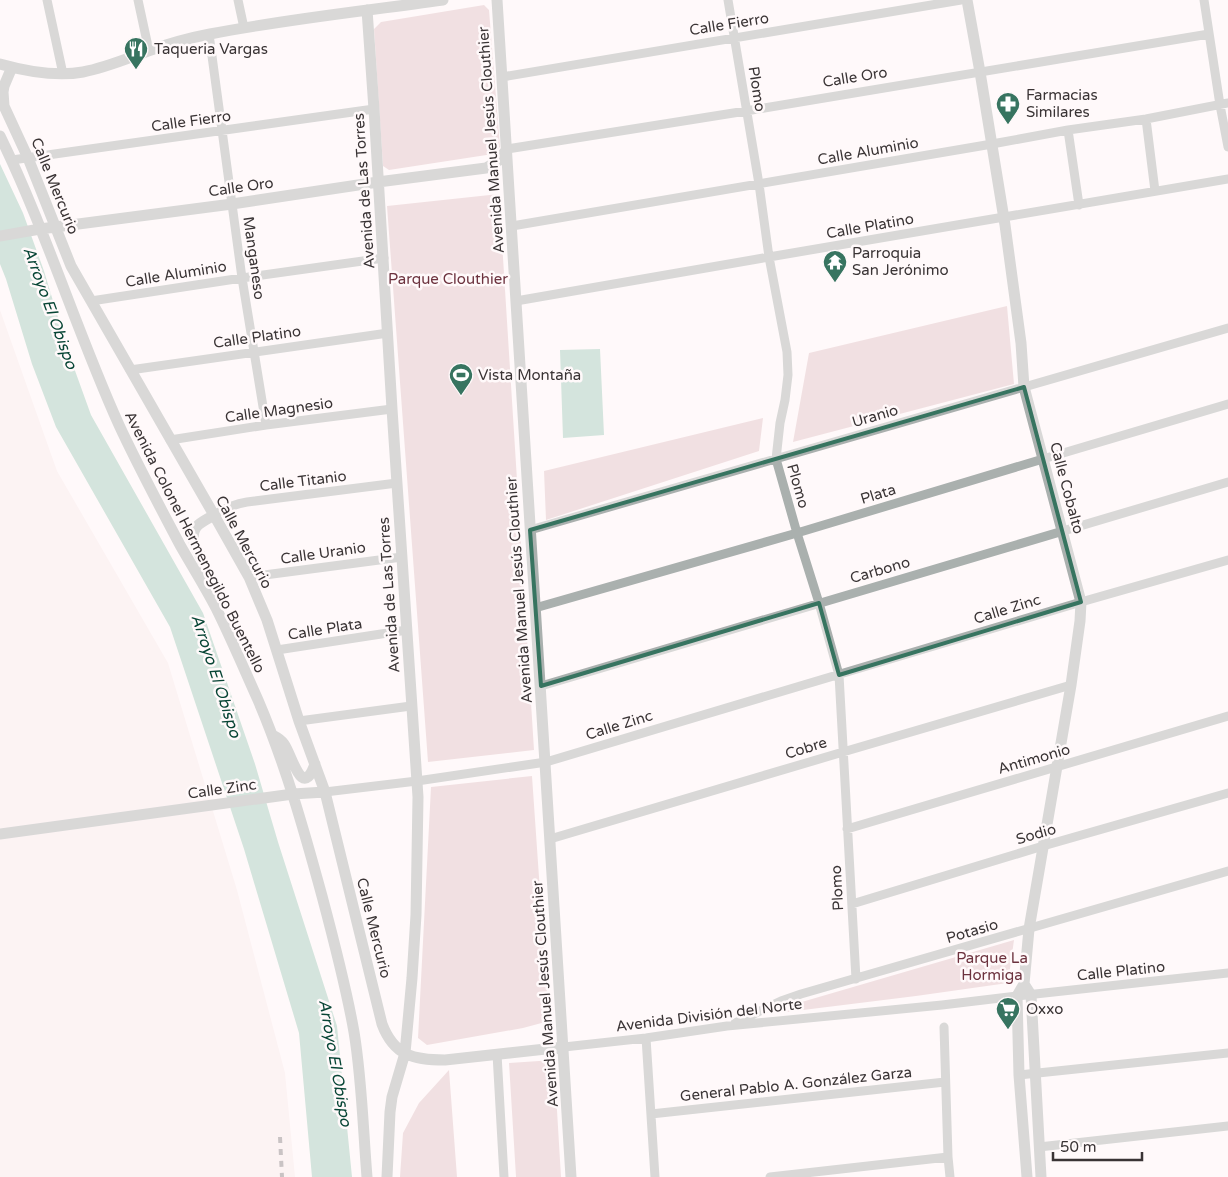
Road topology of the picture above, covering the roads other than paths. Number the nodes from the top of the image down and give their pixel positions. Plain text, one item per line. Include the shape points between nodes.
1 (48, 0) edge
2 (138, 0) edge
3 (238, 0) edge
4 (443, 0) edge
5 (497, 0) edge
6 (728, 0) edge
7 (961, 0) edge
8 (967, 0) edge
9 (1204, 0) edge
10 (366, 5) edge
11 (244, 28) junction
12 (210, 34) junction
13 (1209, 34) junction
14 (735, 37) junction
15 (149, 51) junction
16 (0, 64) edge
17 (12, 67) junction
18 (980, 72) junction
19 (63, 74) junction
20 (502, 77) junction
21 (1224, 104) edge
22 (374, 109) junction
23 (746, 111) junction
24 (1146, 119) junction
25 (223, 130) junction
26 (1068, 130) junction
27 (0, 136) edge
28 (992, 144) junction
29 (1228, 147) edge
30 (507, 149) junction
31 (28, 158) junction
32 (12, 160) junction
33 (486, 168) junction
34 (1228, 179) edge
35 (378, 182) junction
36 (759, 184) junction
37 (1155, 191) junction
38 (510, 194) junction
39 (232, 204) junction
40 (1079, 205) junction
41 (1003, 217) junction
42 (512, 226) junction
43 (55, 228) junction
44 (36, 230) junction
45 (0, 236) edge
46 (769, 256) junction
47 (384, 258) junction
48 (71, 266) junction
49 (57, 273) junction
50 (242, 278) junction
51 (91, 301) junction
52 (516, 301) junction
53 (1228, 328) edge
54 (388, 333) junction
55 (255, 351) junction
56 (130, 370) junction
57 (1024, 387) junction
58 (1228, 404) edge
59 (392, 408) junction
60 (266, 425) junction
61 (170, 440) junction
62 (776, 459) junction
63 (1043, 459) junction
64 (1228, 482) edge
65 (397, 483) junction
66 (214, 515) junction
67 (530, 530) junction
68 (1063, 531) junction
69 (797, 533) junction
70 (402, 557) junction
71 (1228, 560) edge
72 (249, 577) junction
73 (1081, 602) junction
74 (819, 603) junction
75 (214, 606) junction
76 (535, 608) junction
77 (407, 630) junction
78 (277, 650) junction
79 (839, 675) junction
80 (1071, 685) junction
81 (541, 686) junction
82 (411, 706) junction
83 (1228, 716) edge
84 (299, 721) junction
85 (273, 736) junction
86 (842, 752) junction
87 (546, 762) junction
88 (315, 764) junction
89 (1056, 767) junction
90 (417, 781) junction
91 (325, 792) junction
92 (1228, 793) edge
93 (293, 794) junction
94 (848, 828) junction
95 (0, 834) edge
96 (550, 839) junction
97 (1043, 846) junction
98 (1228, 871) edge
99 (852, 904) junction
100 (1029, 929) junction
101 (1228, 973) edge
102 (856, 979) junction
103 (1024, 984) junction
104 (1031, 995) junction
105 (1017, 996) junction
106 (728, 1026) junction
107 (944, 1027) dead end
108 (646, 1038) junction
109 (564, 1047) junction
110 (1228, 1052) edge
111 (405, 1053) junction
112 (497, 1054) junction
113 (1035, 1074) junction
114 (1019, 1075) junction
115 (945, 1082) junction
116 (650, 1114) junction
117 (1228, 1126) edge
118 (1039, 1147) junction
119 (948, 1158) junction
120 (367, 1177) edge
121 (387, 1177) edge
122 (504, 1177) edge
123 (571, 1177) edge
124 (655, 1177) edge
125 (770, 1177) edge
126 (950, 1177) edge
127 (1027, 1177) edge
128 (1041, 1177) edge

1 - 19 street
2 - 15 street
3 - 11 street
4 - 10 street
5 - 20 street, Avenida Manuel Jesús Clouthier
6 - 14 street, Plomo
7 - 14 street, Calle Fierro
8 - 18 street, Calle Cobalto
9 - 13 street
10 - 11 street
10 - 22 street, Avenida de Las Torres
11 - 12 street
12 - 15 street
12 - 25 street, Manganeso
13 - 18 street, Calle Oro
13 - 21 street
14 - 20 street, Calle Fierro
14 - 23 street, Plomo
15 - 19 street via 99,68
16 - 17 street
17 - 19 street
17 - 31 street, Calle Mercurio via 4,86 4,106
18 - 23 street, Calle Oro
18 - 28 street, Calle Cobalto
20 - 30 street, Avenida Manuel Jesús Clouthier
21 - 24 street, Calle Aluminio
21 - 29 street
22 - 25 street, Calle Fierro
22 - 35 street, Avenida de Las Torres
23 - 30 street, Calle Oro
23 - 36 street, Plomo
24 - 26 street, Calle Aluminio
24 - 37 street
25 - 31 street, Calle Fierro
25 - 39 street, Manganeso
26 - 28 street, Calle Aluminio
26 - 40 street
27 - 32 street, Avenida Colonel Hermenegildo Buentello
28 - 36 street, Calle Aluminio
28 - 41 street, Calle Cobalto
30 - 33 street via 498,161
30 - 38 street, Avenida Manuel Jesús Clouthier
31 - 32 street, Calle Fierro
31 - 43 street, Calle Mercurio
32 - 44 street, Avenida Colonel Hermenegildo Buentello
33 - 35 street, Calle Oro
33 - 38 street via 501,174
34 - 37 street, Calle Platino
35 - 39 street, Calle Oro
35 - 47 street, Avenida de Las Torres
36 - 42 street, Calle Aluminio
36 - 46 street, Plomo
37 - 40 street, Calle Platino
38 - 42 street, Avenida Manuel Jesús Clouthier
39 - 43 street, Calle Oro
39 - 50 street, Manganeso
40 - 41 street, Calle Platino
41 - 46 street, Calle Platino
41 - 57 street, Calle Cobalto
42 - 52 street, Avenida Manuel Jesús Clouthier
43 - 44 street, Calle Oro
43 - 48 street, Calle Mercurio
44 - 45 street, Calle Oro
44 - 49 street, Avenida Colonel Hermenegildo Buentello
46 - 52 street, Calle Platino
46 - 62 street, Plomo via 787,352 788,375
47 - 50 street, Calle Aluminio
47 - 54 street, Avenida de Las Torres
48 - 49 street
48 - 51 street, Calle Mercurio
49 - 75 street, Avenida Colonel Hermenegildo Buentello via 100,383 140,468
50 - 51 street, Calle Aluminio
50 - 55 street, Manganeso
51 - 56 street, Calle Mercurio
52 - 67 street, Avenida Manuel Jesús Clouthier
53 - 57 street, Uranio
54 - 55 street, Calle Platino
54 - 59 street, Avenida de Las Torres
55 - 56 street, Calle Platino
55 - 60 street, Manganeso
56 - 61 street, Calle Mercurio
57 - 62 street, Uranio
57 - 63 street, Calle Cobalto
58 - 63 street, Plata
59 - 60 street, Calle Magnesio
59 - 65 street, Avenida de Las Torres
60 - 61 street, Calle Magnesio
61 - 66 street, Calle Mercurio
62 - 67 street, Uranio
62 - 69 street, Plomo
63 - 68 street, Calle Cobalto
63 - 69 street, Plata
64 - 68 street, Carbono
65 - 66 street, Calle Titanio via 235,504
65 - 70 street, Avenida de Las Torres
66 - 72 street, Calle Mercurio
66 - 75 street via 197,526 193,536 210,576
67 - 76 street, Avenida Manuel Jesús Clouthier
68 - 73 street, Calle Cobalto
68 - 74 street, Carbono
69 - 74 street, Plomo
69 - 76 street, Plata
70 - 72 street, Calle Uranio
70 - 77 street, Avenida de Las Torres
71 - 73 street, Calle Zinc
72 - 78 street, Calle Mercurio
73 - 79 street, Calle Zinc
73 - 80 street, Calle Cobalto
74 - 79 street, Plomo
74 - 81 street, Carbono
75 - 85 street, Avenida Colonel Hermenegildo Buentello
76 - 81 street, Avenida Manuel Jesús Clouthier
77 - 78 street, Calle Plata
77 - 82 street, Avenida de Las Torres
78 - 84 street, Calle Mercurio
79 - 86 street, Plomo
79 - 87 street, Calle Zinc
80 - 86 street, Cobre
80 - 89 street, Calle Cobalto
81 - 87 street, Avenida Manuel Jesús Clouthier
82 - 84 street
82 - 90 street, Avenida de Las Torres
83 - 89 street, Antimonio
84 - 88 street, Calle Mercurio
85 - 88 street via 284,744 300,777 311,775
85 - 93 street, Avenida Colonel Hermenegildo Buentello
86 - 94 street, Plomo
86 - 96 street, Cobre
87 - 90 street, Calle Zinc
87 - 96 street, Avenida Manuel Jesús Clouthier
88 - 91 street, Calle Mercurio
89 - 94 street, Antimonio
89 - 97 street, Calle Cobalto
90 - 91 street, Calle Zinc
90 - 111 street, Avenida de Las Torres via 415,924
91 - 93 street, Calle Zinc
91 - 111 street, Calle Mercurio via 382,1024 389,1040
92 - 97 street, Sodio
93 - 95 street, Calle Zinc
93 - 120 street, Avenida Colonel Hermenegildo Buentello via 349,1008
94 - 99 street, Plomo
96 - 109 street, Avenida Manuel Jesús Clouthier
97 - 99 street, Sodio
97 - 100 street, Calle Cobalto
98 - 100 street, Potasio
99 - 102 street, Plomo
100 - 102 street, Potasio
100 - 103 street, Calle Cobalto
101 - 104 street, Calle Platino
102 - 106 street, Potasio via 781,1001
103 - 104 street
103 - 105 street
104 - 105 street, Calle Platino
104 - 113 street
105 - 106 street, Avenida División del Norte
105 - 114 street
106 - 108 street, Avenida División del Norte
107 - 115 street
108 - 109 street, Avenida División del Norte
108 - 116 street
109 - 112 street, Avenida División del Norte
109 - 123 street, Avenida Manuel Jesús Clouthier
110 - 113 street
111 - 112 street, Avenida División del Norte via 426,1060
111 - 121 street, Avenida de Las Torres via 392,1097
112 - 122 street
113 - 114 street
113 - 118 street
114 - 127 street
115 - 116 street, General Pablo A. González Garza
115 - 119 street
116 - 124 street
117 - 118 street
118 - 128 street
119 - 125 street
119 - 126 street

